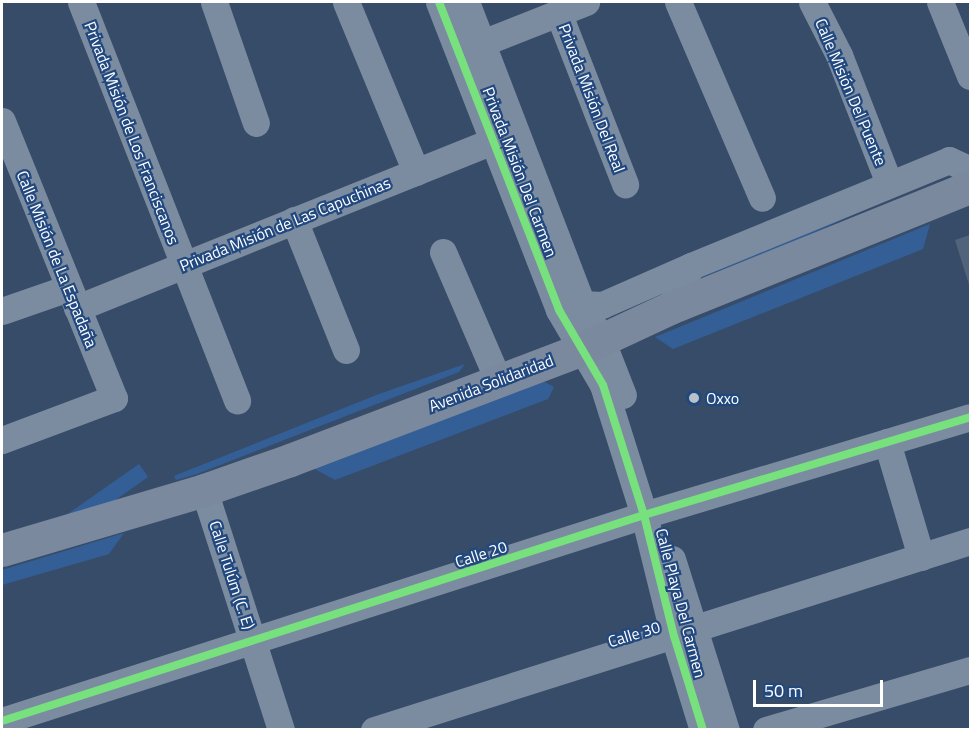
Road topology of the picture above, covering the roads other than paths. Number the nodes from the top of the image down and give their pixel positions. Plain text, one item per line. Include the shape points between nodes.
1 (81, 2) edge
2 (214, 2) edge
3 (346, 2) edge
4 (439, 2) edge
5 (466, 2) edge
6 (585, 2) edge
7 (678, 2) edge
8 (812, 2) edge
9 (940, 2) edge
10 (558, 12) junction
11 (470, 46) junction
12 (970, 76) edge
13 (2, 121) edge
14 (256, 123) dead end
15 (493, 141) junction
16 (970, 170) edge
17 (416, 171) junction
18 (13, 183) edge
19 (889, 183) junction
20 (625, 184) dead end
21 (970, 187) edge
22 (762, 198) dead end
23 (294, 220) junction
24 (443, 252) dead end
25 (182, 264) junction
26 (691, 266) junction
27 (73, 298) junction
28 (582, 304) junction
29 (670, 308) junction
30 (2, 311) edge
31 (592, 344) junction
32 (346, 350) dead end
33 (498, 380) junction
34 (237, 401) dead end
35 (970, 417) edge
36 (2, 440) edge
37 (887, 442) junction
38 (204, 490) junction
39 (650, 514) junction
40 (970, 541) edge
41 (2, 550) edge
42 (921, 557) junction
43 (684, 633) junction
44 (254, 641) junction
45 (970, 670) edge
46 (2, 721) edge
47 (281, 729) edge
48 (374, 729) edge
49 (703, 729) edge
50 (726, 729) edge
51 (766, 729) edge

1 - 25 street, Privada Misión de Los Franciscanos
2 - 14 street
3 - 17 street
4 - 11 street, Privada Misión Del Carmen
5 - 11 street, Privada Misión Del Carmen
6 - 10 street
7 - 22 street
8 - 19 street, Calle Misión Del Puente via 839,55
9 - 12 street
10 - 11 street
10 - 20 street, Privada Misión Del Real
11 - 15 street, Privada Misión Del Carmen
11 - 28 street, Privada Misión Del Carmen
13 - 18 street, Calle Misión de La Espadaña
15 - 17 street, Privada Misión de Las Capuchinas
15 - 31 street, Privada Misión Del Carmen via 559,310
16 - 19 street via 949,160
17 - 23 street, Privada Misión de Las Capuchinas
18 - 27 street, Calle Misión de La Espadaña
19 - 26 street
21 - 29 main road, Avenida Solidaridad
23 - 25 street, Privada Misión de Las Capuchinas
23 - 32 street
24 - 33 street
25 - 27 street, Privada Misión de Las Capuchinas
25 - 34 street, Privada Misión de Los Franciscanos
26 - 28 street via 602,305
26 - 29 street
27 - 30 street, Privada Misión de Las Capuchinas
27 - 36 street, Calle Misión de La Espadaña via 114,398
28 - 31 street, Privada Misión Del Carmen
29 - 31 main road, Avenida Solidaridad
31 - 33 main road, Avenida Solidaridad
31 - 39 street, Calle Playa Del Carmen via 618,379
33 - 38 main road, Avenida Solidaridad
35 - 37 street, Calle 20
37 - 39 street, Calle 20
37 - 42 street
38 - 41 main road, Avenida Solidaridad
38 - 44 street, Calle Tulúm (C. E)
39 - 43 street, Calle Playa Del Carmen
39 - 44 street, Calle 20
40 - 42 street, Calle 30
42 - 43 street, Calle 30
43 - 48 street, Calle 30
43 - 49 street, Calle Playa Del Carmen
43 - 50 street, Calle Playa Del Carmen
44 - 46 street, Calle 20
44 - 47 street, Calle Tulúm (C. E)
45 - 51 street

